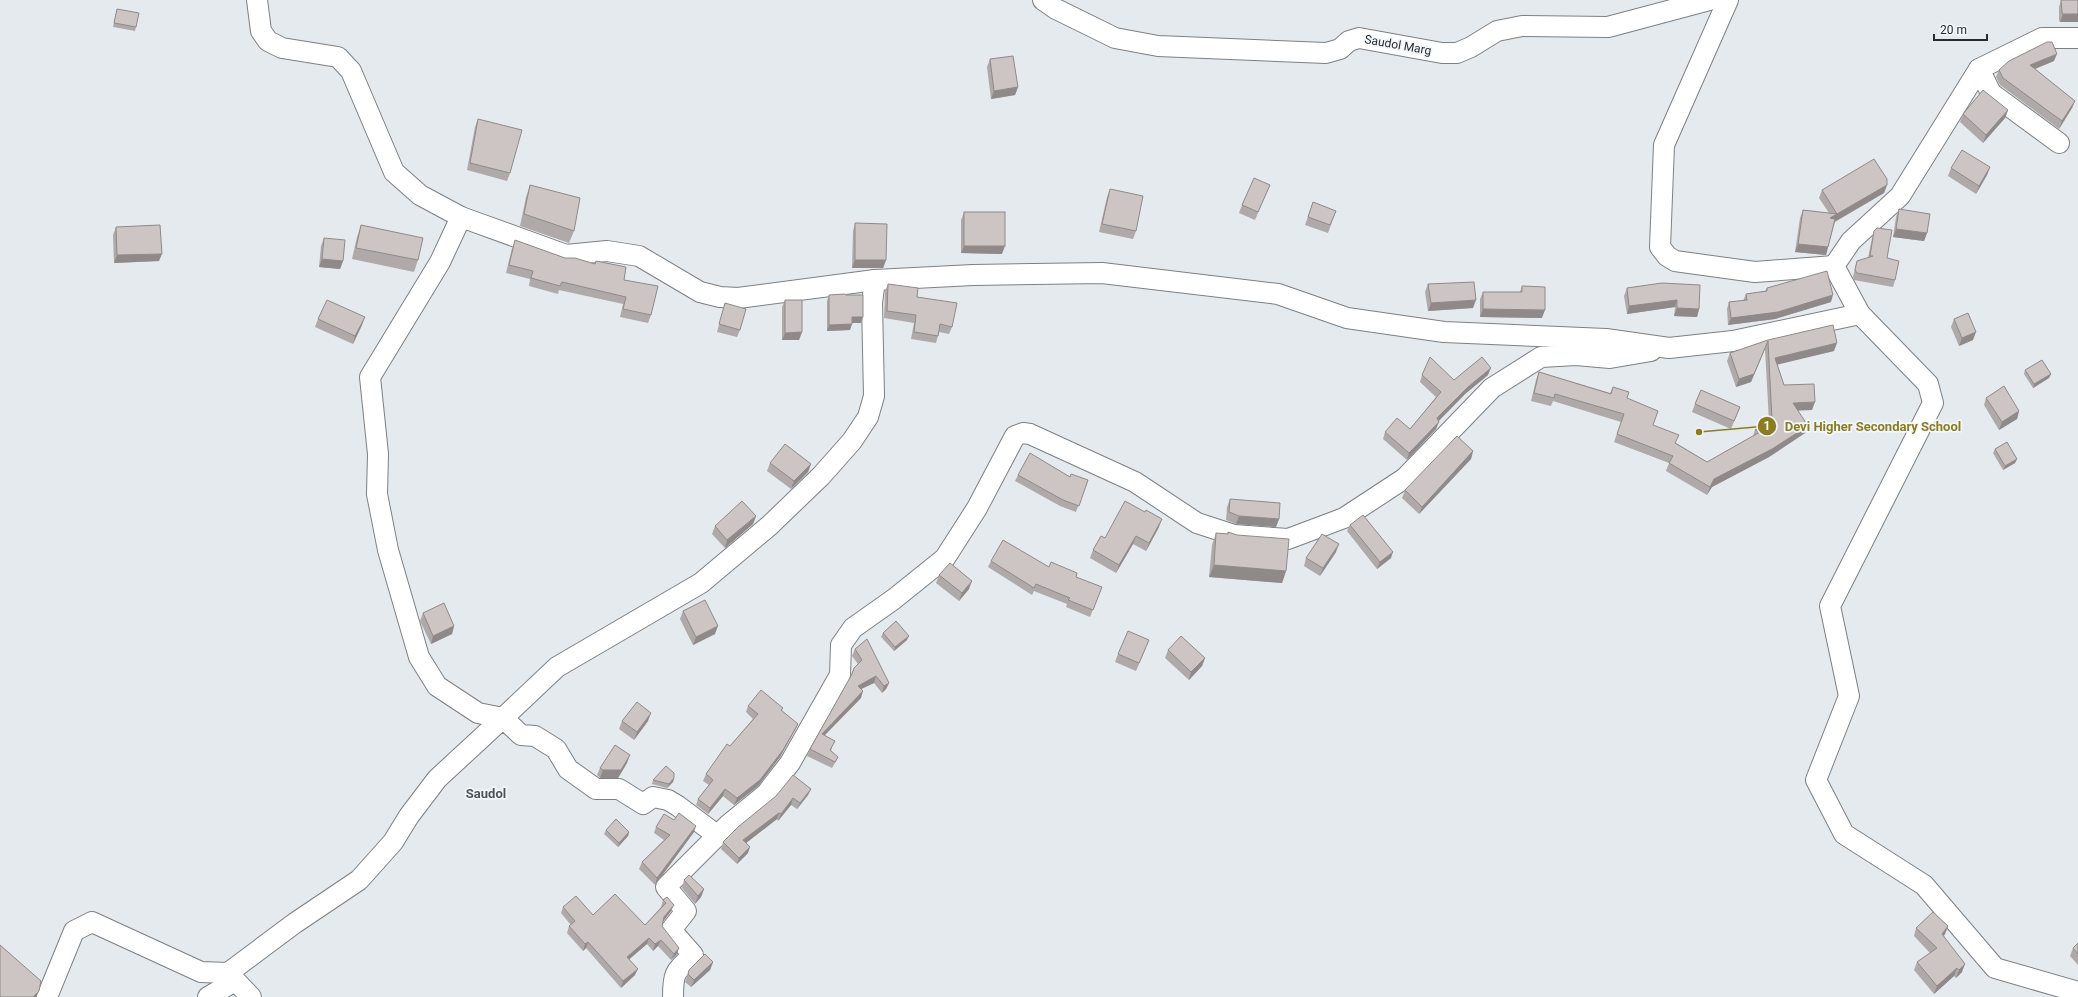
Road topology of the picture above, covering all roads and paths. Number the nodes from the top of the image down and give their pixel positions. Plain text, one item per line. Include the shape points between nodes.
1 (258, 0) edge
2 (1043, 0) edge
3 (1709, 0) edge
4 (1728, 0) edge
5 (2078, 38) edge
6 (1979, 69) junction
7 (2058, 143) dead end
8 (461, 217) junction
9 (1834, 266) junction
10 (875, 280) junction
11 (1860, 314) junction
12 (1669, 348) junction
13 (503, 718) junction
14 (718, 836) junction
15 (228, 972) junction
16 (2078, 992) edge
17 (47, 997) edge
18 (208, 997) edge
19 (251, 997) edge
20 (673, 997) edge

1 - 8 street via 261,31 268,40 282,48 338,57 351,72 394,172 420,195
2 - 3 street, Saudol Marg via 1115,38 1158,46 1326,53 1340,49 1349,41 1359,38 1442,53 1457,53 1471,48 1497,31 1522,26 1608,27
4 - 9 street via 1664,145 1660,247 1675,261 1755,272
5 - 6 street via 2042,38
6 - 7 street via 1991,93
6 - 9 street via 1900,196 1851,241
8 - 10 street via 566,255 607,251 639,256 700,292 720,297 738,298
8 - 13 street via 440,262 370,377 378,454 377,494 388,550 418,656 437,686 478,713
9 - 11 street
10 - 12 street via 1102,272 1278,294 1347,318 1444,332 1606,339
10 - 13 street via 872,303 874,396 868,417 852,441 821,476 769,526 701,583 557,668
11 - 12 street via 1733,342
11 - 16 street via 1928,384 1933,403 1830,606 1849,696 1816,780 1844,834 1924,886 1995,968
12 - 14 street via 1610,358 1576,355 1541,357 1492,388 1405,478 1344,518 1288,539 1234,535 1197,523 1135,482 1030,434 1015,436 977,508 945,558 853,628 841,645 840,675 790,763 766,794
13 - 14 street via 521,735 535,736 556,749 568,769 596,789 619,789 643,804 654,797 668,800
13 - 15 street via 437,779 393,842 359,880 301,918
14 - 20 street via 666,887 686,911 671,930 693,955 676,971
15 - 17 street via 201,972 92,922 74,931
15 - 18 street via 230,984
15 - 19 street

